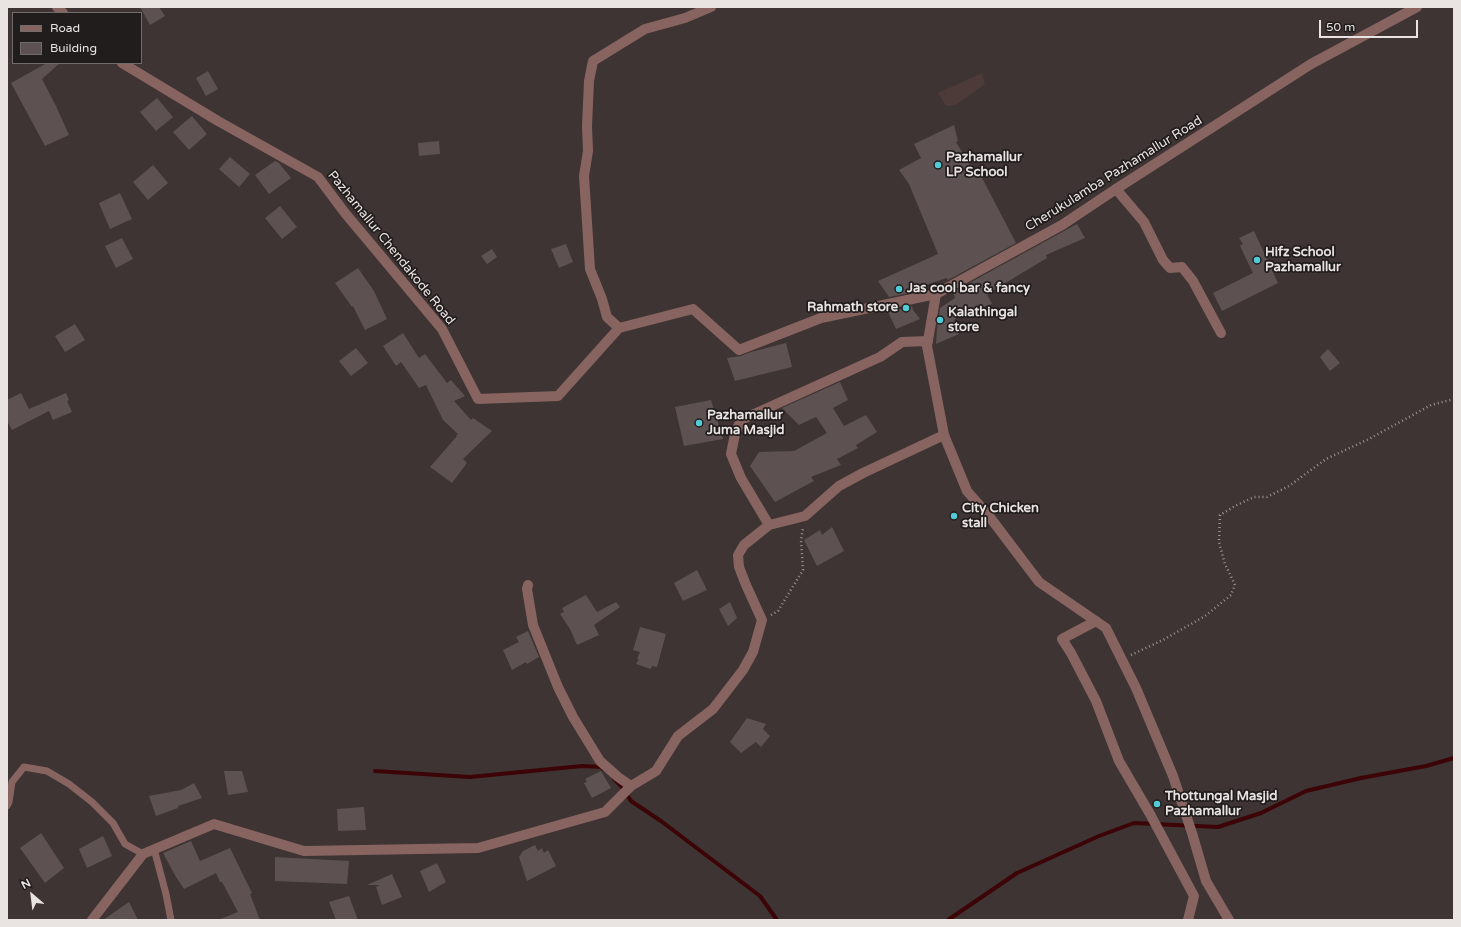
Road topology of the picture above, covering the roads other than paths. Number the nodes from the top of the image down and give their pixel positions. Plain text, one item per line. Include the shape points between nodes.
1 (711, 7) edge
2 (1417, 7) edge
3 (124, 64) edge
4 (1116, 189) junction
5 (936, 294) junction
6 (619, 328) junction
7 (1221, 334) dead end
8 (928, 341) junction
9 (944, 435) junction
10 (769, 525) junction
11 (528, 585) dead end
12 (1096, 621) junction
13 (631, 787) junction
14 (7, 806) edge
15 (154, 849) junction
16 (142, 854) junction
17 (92, 920) edge
18 (171, 920) edge
19 (1188, 920) edge
20 (1229, 920) edge

1 - 6 street via 685,18 645,29 593,62 589,81 588,151 584,176 590,269 607,317
2 - 4 street, Cherukulamba Pazhamallur Road via 1312,64
3 - 6 street, Pazhamallur Chendakode Road via 318,177 442,329 478,399 558,396
4 - 5 street, Cherukulamba Pazhamallur Road via 1062,226
4 - 7 street via 1144,222 1163,260 1170,268 1182,267 1193,281
5 - 6 street via 821,318 739,350 693,309
5 - 8 street
8 - 9 street
8 - 10 street via 902,342 880,357 741,420 730,454
9 - 10 street via 839,486 805,516
9 - 12 street via 967,491 1039,582
10 - 13 street via 744,545 738,555 739,567 762,620 753,652 743,670 712,710 678,736 656,771
11 - 13 street via 533,625 573,717 600,761
12 - 19 street via 1062,639 1096,701 1119,761 1194,896
12 - 20 street via 1106,628 1136,688 1173,776 1206,881
13 - 15 street via 605,812 478,848 304,850 214,824
14 - 16 lane via 12,782 24,767 47,771 92,802 113,823 125,844
15 - 16 street
15 - 18 lane
16 - 17 street

